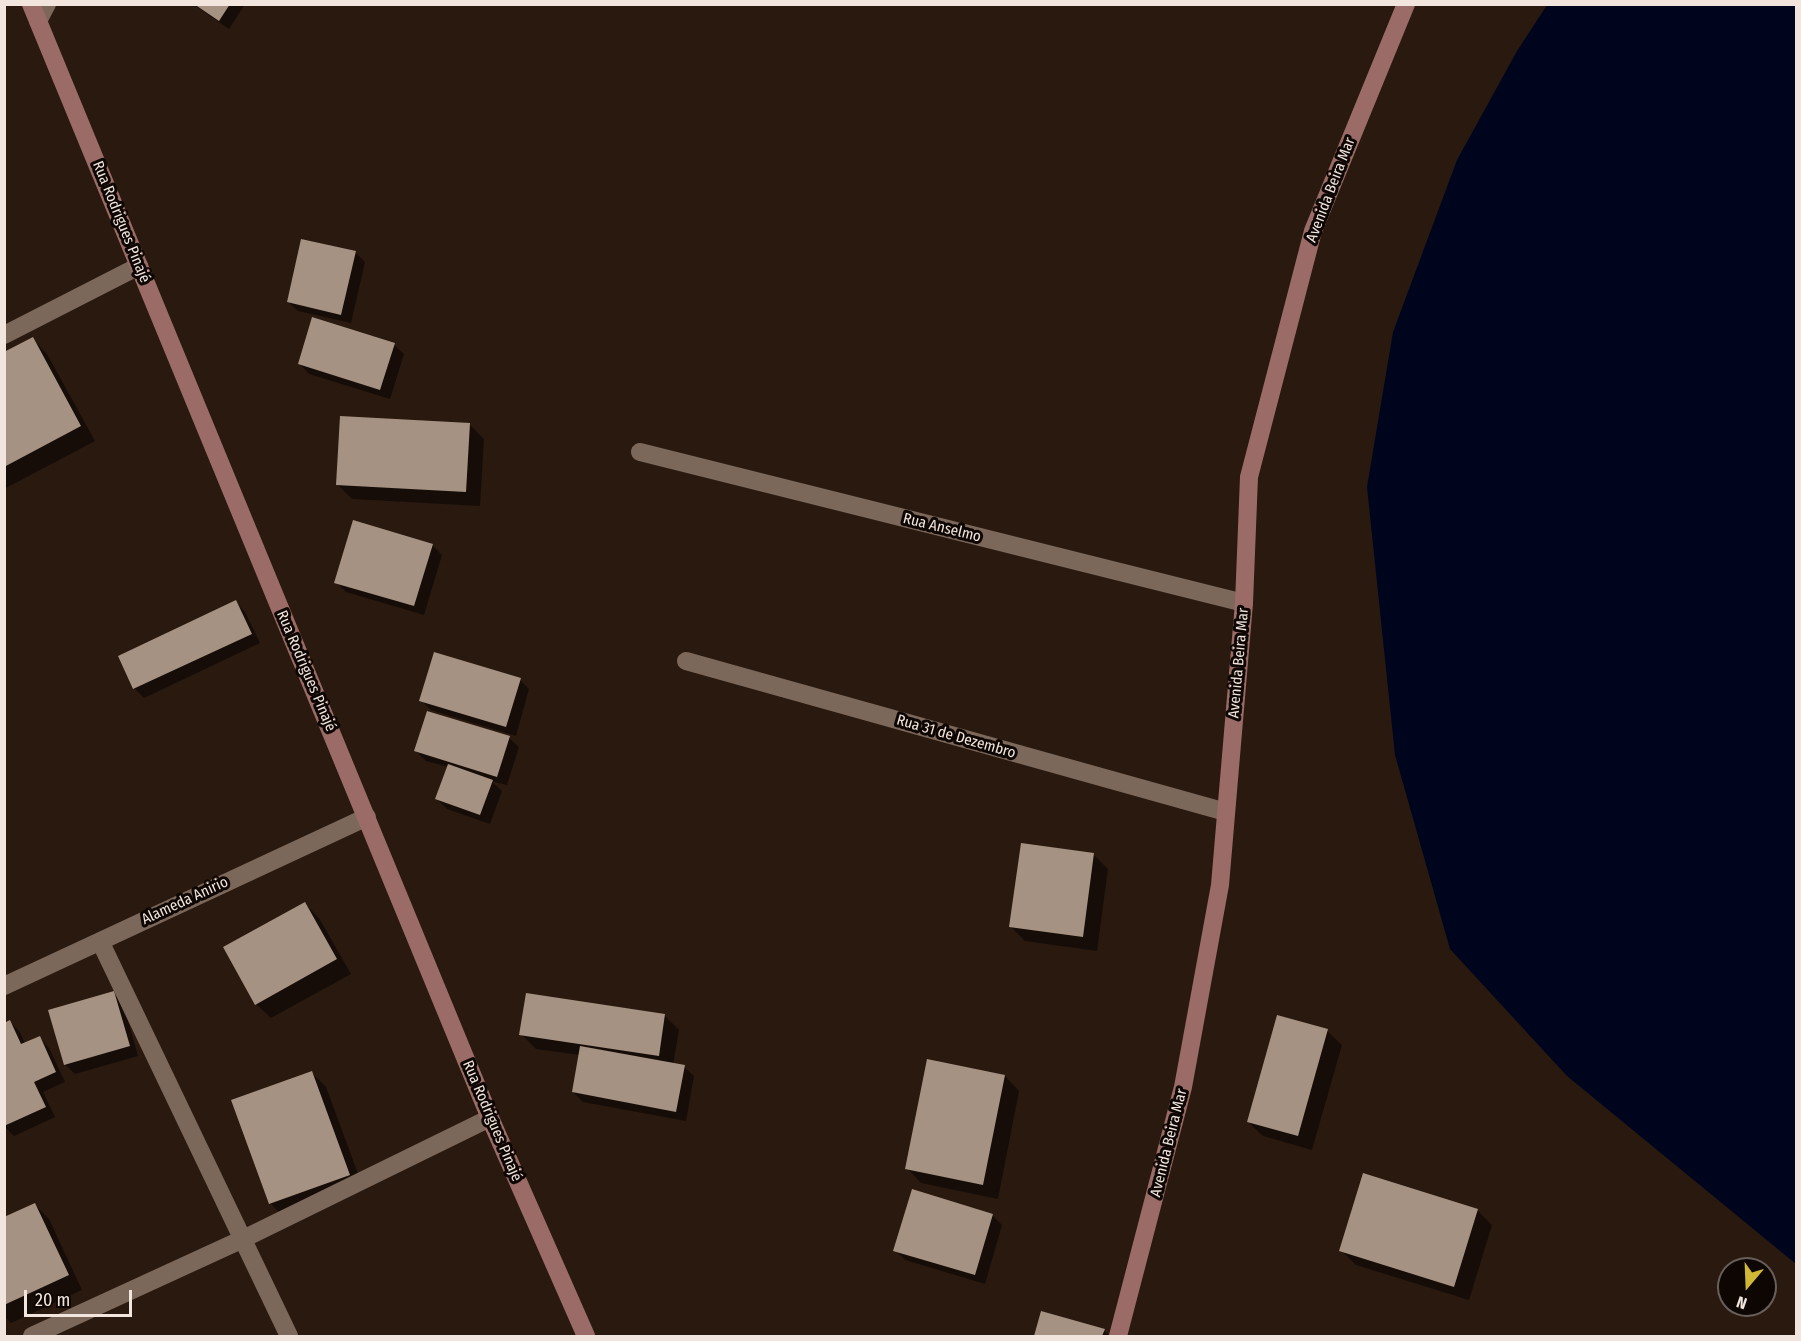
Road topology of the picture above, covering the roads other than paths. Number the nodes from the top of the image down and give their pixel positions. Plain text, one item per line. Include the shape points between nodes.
1 (47, 4) edge
2 (1406, 4) edge
3 (34, 13) edge
4 (139, 266) junction
5 (4, 335) edge
6 (640, 452) dead end
7 (1244, 603) junction
8 (686, 661) dead end
9 (1226, 812) junction
10 (367, 817) junction
11 (99, 941) junction
12 (4, 986) edge
13 (490, 1118) junction
14 (243, 1239) junction
15 (32, 1336) edge
16 (289, 1336) edge
17 (586, 1336) edge
18 (1119, 1336) edge

1 - 3 street
2 - 7 street, Avenida Beira Mar via 1313,231 1249,477
3 - 4 street, Rua Rodrigues Pinajé
4 - 5 street
4 - 10 street, Rua Rodrigues Pinajé
6 - 7 street, Rua Anselmo
7 - 9 street, Avenida Beira Mar
8 - 9 street, Rua 31 de Dezembro
9 - 18 street, Avenida Beira Mar via 1220,885 1184,1087
10 - 11 street, Alameda Anirio
10 - 13 street, Rua Rodrigues Pinajé
11 - 12 street, Alameda Anirio
11 - 14 street
13 - 14 street
13 - 17 street, Rua Rodrigues Pinajé
14 - 15 street
14 - 16 street

